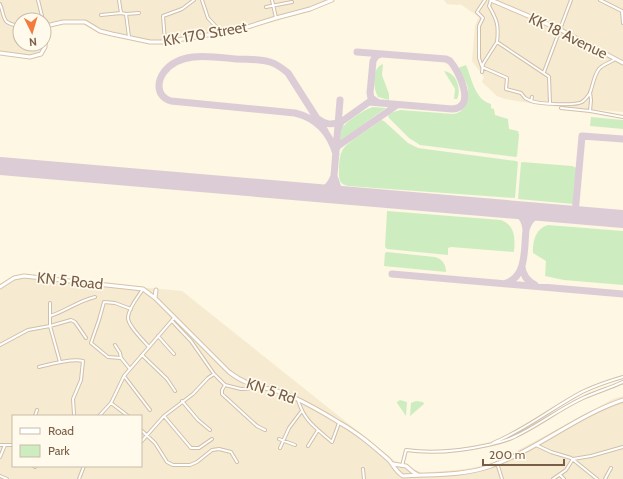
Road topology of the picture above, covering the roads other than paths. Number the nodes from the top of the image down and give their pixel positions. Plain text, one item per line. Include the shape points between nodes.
1 (38, 0) edge
2 (119, 0) edge
3 (193, 0) edge
4 (202, 0) edge
5 (272, 0) edge
6 (332, 0) edge
7 (485, 0) edge
8 (491, 0) edge
9 (571, 0) edge
10 (600, 0) edge
11 (292, 2) dead end
12 (0, 4) edge
13 (273, 6) junction
14 (266, 7) dead end
15 (41, 12) edge
16 (139, 12) dead end
17 (121, 13) junction
18 (126, 14) junction
19 (101, 15) dead end
20 (276, 18) junction
21 (623, 23) edge
22 (52, 24) edge
23 (12, 25) edge
24 (559, 29) junction
25 (222, 34) junction
26 (129, 37) junction
27 (165, 42) junction
28 (496, 42) junction
29 (42, 52) edge
30 (0, 53) edge
31 (615, 59) junction
32 (623, 62) edge
33 (482, 66) junction
34 (482, 72) dead end
35 (544, 72) junction
36 (590, 92) junction
37 (532, 97) dead end
38 (531, 101) junction
39 (550, 103) junction
40 (561, 108) dead end
41 (590, 111) junction
42 (623, 116) edge
43 (0, 287) edge
44 (143, 289) junction
45 (156, 290) dead end
46 (94, 297) dead end
47 (155, 298) junction
48 (50, 303) dead end
49 (131, 309) junction
50 (50, 316) junction
51 (175, 317) junction
52 (172, 322) junction
53 (50, 326) junction
54 (158, 336) junction
55 (86, 338) dead end
56 (201, 342) junction
57 (0, 345) edge
58 (115, 345) dead end
59 (149, 347) junction
60 (196, 348) junction
61 (174, 354) dead end
62 (142, 355) junction
63 (121, 358) junction
64 (60, 362) junction
65 (39, 367) dead end
66 (130, 369) junction
67 (214, 374) junction
68 (124, 376) junction
69 (623, 377) edge
70 (623, 382) edge
71 (225, 385) junction
72 (260, 388) junction
73 (175, 391) dead end
74 (298, 400) junction
75 (623, 400) edge
76 (182, 401) junction
77 (111, 403) junction
78 (37, 410) dead end
79 (150, 410) dead end
80 (301, 412) junction
81 (74, 414) dead end
82 (36, 415) edge
83 (100, 415) edge
84 (127, 415) edge
85 (164, 416) junction
86 (339, 422) junction
87 (210, 430) dead end
88 (265, 430) dead end
89 (318, 430) junction
90 (142, 431) edge
91 (147, 436) junction
92 (212, 439) dead end
93 (279, 439) dead end
94 (142, 441) edge
95 (283, 441) junction
96 (0, 445) edge
97 (5, 445) junction
98 (12, 445) edge
99 (295, 445) dead end
100 (486, 445) junction
101 (535, 445) junction
102 (308, 446) dead end
103 (623, 447) edge
104 (280, 448) dead end
105 (0, 457) edge
106 (574, 459) junction
107 (237, 462) dead end
108 (392, 463) junction
109 (498, 463) junction
110 (402, 466) junction
111 (84, 467) edge
112 (408, 468) junction
113 (611, 468) dead end
114 (363, 469) dead end
115 (399, 473) junction
116 (560, 475) junction
117 (0, 476) edge
118 (422, 476) junction
119 (403, 477) edge
120 (430, 477) edge
121 (7, 479) edge
122 (79, 479) edge
123 (364, 479) edge
124 (502, 479) edge
125 (553, 479) edge
126 (564, 479) edge
127 (597, 479) edge
128 (605, 479) edge

1 - 15 street
2 - 17 street
3 - 27 street via 182,9 163,16
4 - 25 street via 208,18
5 - 13 street
6 - 20 main road, KK 170 Street
7 - 33 street via 477,12 483,18 478,34
8 - 24 main road, KK 18 Avenue
8 - 28 street via 489,6 498,24
9 - 24 street
10 - 21 street via 622,11
11 - 13 street
12 - 23 street via 5,21
13 - 14 street
13 - 20 street
16 - 18 street
17 - 18 street
17 - 19 street
18 - 26 street
20 - 25 main road, KK 170 Street
22 - 26 main road, KK 170 Street via 85,22 106,32
24 - 31 main road, KK 18 Avenue
24 - 35 street
25 - 27 main road, KK 170 Street
26 - 27 main road, KK 170 Street via 150,42
28 - 33 street
28 - 35 street
29 - 30 main road via 33,56
31 - 32 main road, KK 18 Avenue
31 - 36 street via 599,69
33 - 34 street
33 - 38 street via 507,78 506,89 521,93
35 - 39 street via 549,77
36 - 39 street via 581,102
36 - 41 street
37 - 38 street
38 - 39 street
40 - 41 street
41 - 42 street
43 - 44 main road, KN 5 Road via 14,278 24,276
44 - 47 main road, KN 5 Rd
44 - 49 street
45 - 47 main road
46 - 50 street
47 - 51 main road, KN 5 Rd
48 - 50 street
49 - 59 street via 128,320
49 - 63 street via 104,302 91,341 91,344 108,357
50 - 53 street
51 - 52 street
51 - 56 main road, KN 5 Rd
52 - 54 street
52 - 60 street
53 - 55 street via 73,320
53 - 57 street via 28,330
53 - 64 street
54 - 59 street
54 - 61 street
56 - 60 street
56 - 72 main road, KN 5 Rd via 237,379
58 - 63 street
59 - 62 street
60 - 67 street
62 - 66 street
62 - 73 street via 167,379
63 - 66 street
64 - 65 street
64 - 81 street via 83,362 81,380 73,399
66 - 68 street
67 - 71 street
67 - 76 street
68 - 77 street
68 - 79 street
69 - 100 street via 584,392 517,431
70 - 100 street via 584,397 513,438
71 - 72 street via 241,389
71 - 88 street via 222,394 257,426
72 - 74 main road, KN 5 Rd
74 - 80 street
74 - 86 main road, KN 5 Rd
75 - 101 main road via 572,423
76 - 85 street
76 - 87 street
77 - 83 street
77 - 84 street
78 - 82 street
80 - 89 street
80 - 95 street
85 - 91 street
85 - 92 street via 193,448 199,448
86 - 89 street via 332,442
86 - 108 main road, KN 5 Rd
89 - 102 street
90 - 91 street
91 - 94 street
91 - 107 street via 173,466 190,465 212,450 218,449 231,452
93 - 95 street
95 - 99 street
95 - 104 street
96 - 97 street
97 - 98 street
97 - 105 street
100 - 110 street via 451,451 406,450
101 - 106 street
101 - 109 main road
103 - 106 street
106 - 116 street
106 - 127 street
108 - 110 main road, KN 5 Rd
108 - 115 main road, KN 5 Rd
109 - 120 main road via 470,472
109 - 124 street
110 - 112 main road, KN 5 Rd
110 - 115 main road
111 - 122 street
112 - 118 main road, KN 5 Rd
112 - 119 main road
113 - 128 street
114 - 123 street
115 - 119 main road, KN 5 Rd
116 - 125 street
116 - 126 street
117 - 121 street
118 - 119 main road
118 - 120 main road

